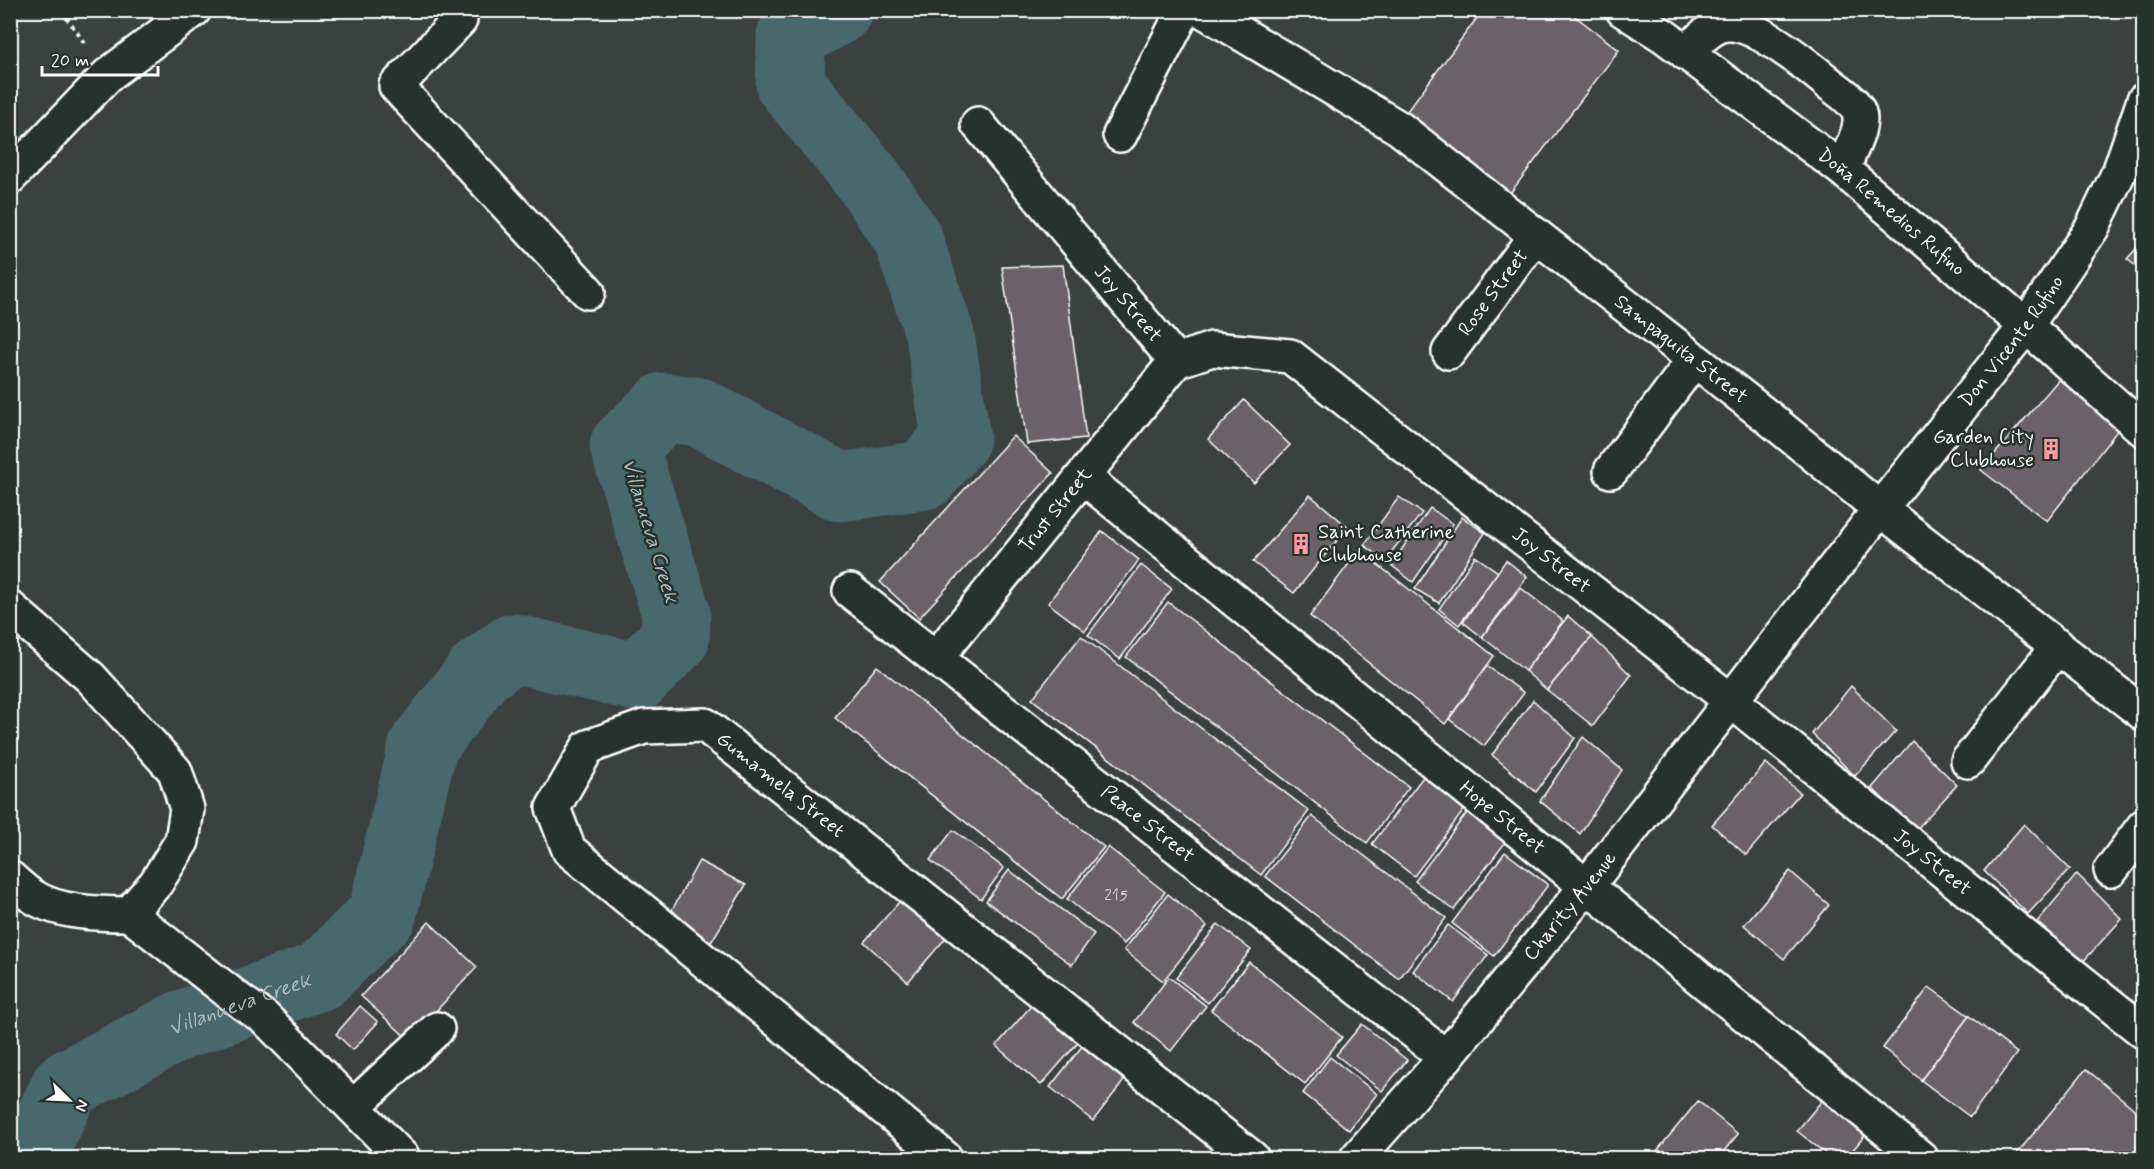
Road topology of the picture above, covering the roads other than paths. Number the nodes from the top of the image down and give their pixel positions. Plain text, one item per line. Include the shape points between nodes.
1 (194, 10) edge
2 (450, 10) edge
3 (1184, 10) edge
4 (1202, 10) edge
5 (1623, 10) edge
6 (1686, 53) junction
7 (2144, 100) edge
8 (978, 124) dead end
9 (1120, 135) dead end
10 (1842, 170) junction
11 (10, 177) edge
12 (1536, 235) junction
13 (588, 292) dead end
14 (2025, 326) junction
15 (1449, 352) dead end
16 (1694, 360) junction
17 (1176, 361) junction
18 (2144, 430) edge
19 (1611, 471) dead end
20 (1083, 477) junction
21 (1880, 509) junction
22 (850, 591) dead end
23 (10, 608) edge
24 (1774, 645) joint
25 (2058, 646) junction
26 (936, 658) junction
27 (1730, 700) junction
28 (2144, 714) edge
29 (1968, 761) dead end
30 (2144, 826) edge
31 (2111, 870) dead end
32 (10, 878) edge
33 (1587, 886) junction
34 (129, 914) junction
35 (437, 1029) dead end
36 (2144, 1032) edge
37 (1446, 1057) junction
38 (353, 1107) junction
39 (403, 1158) edge
40 (945, 1158) edge
41 (1252, 1158) edge
42 (1357, 1158) edge
43 (1921, 1158) edge

1 - 11 street via 108,75
2 - 13 street via 460,20 396,86
3 - 9 street
4 - 12 street, Sampaguita Street via 1399,128
5 - 6 street, Doña Remedios Rufino
6 - 10 street, Doña Remedios Rufino
6 - 10 street via 1708,33 1723,25 1737,25 1799,58 1859,112 1860,124
7 - 14 street, Don Vicente Rufino via 2120,170 2092,228
8 - 17 street, Joy Street
10 - 14 street, Doña Remedios Rufino
12 - 15 street, Rose Street
12 - 16 street, Sampaguita Street
14 - 18 street, Doña Remedios Rufino
14 - 21 street, Don Vicente Rufino
16 - 19 street
16 - 21 street, Sampaguita Street
17 - 20 street, Trust Street
17 - 27 street, Joy Street via 1212,349 1290,356
20 - 26 street, Trust Street
20 - 33 street, Hope Street
21 - 24 street, Don Vicente Rufino
21 - 25 street, Sampaguita Street
22 - 26 street, Peace Street
23 - 34 street via 91,678 175,771 187,809 182,841 156,883
24 - 27 street, Charity Avenue
25 - 28 street, Sampaguita Street
25 - 29 street
26 - 37 street, Peace Street
27 - 33 street, Charity Avenue
27 - 36 street, Joy Street
30 - 31 street
32 - 34 street via 33,897 62,908 93,914
33 - 37 street, Charity Avenue
33 - 43 street, Hope Street
34 - 38 street via 254,1010
35 - 38 street
37 - 42 street, Charity Avenue
38 - 39 street
40 - 41 street, Gumamela Street via 569,850 553,808 588,747 644,727 705,724

